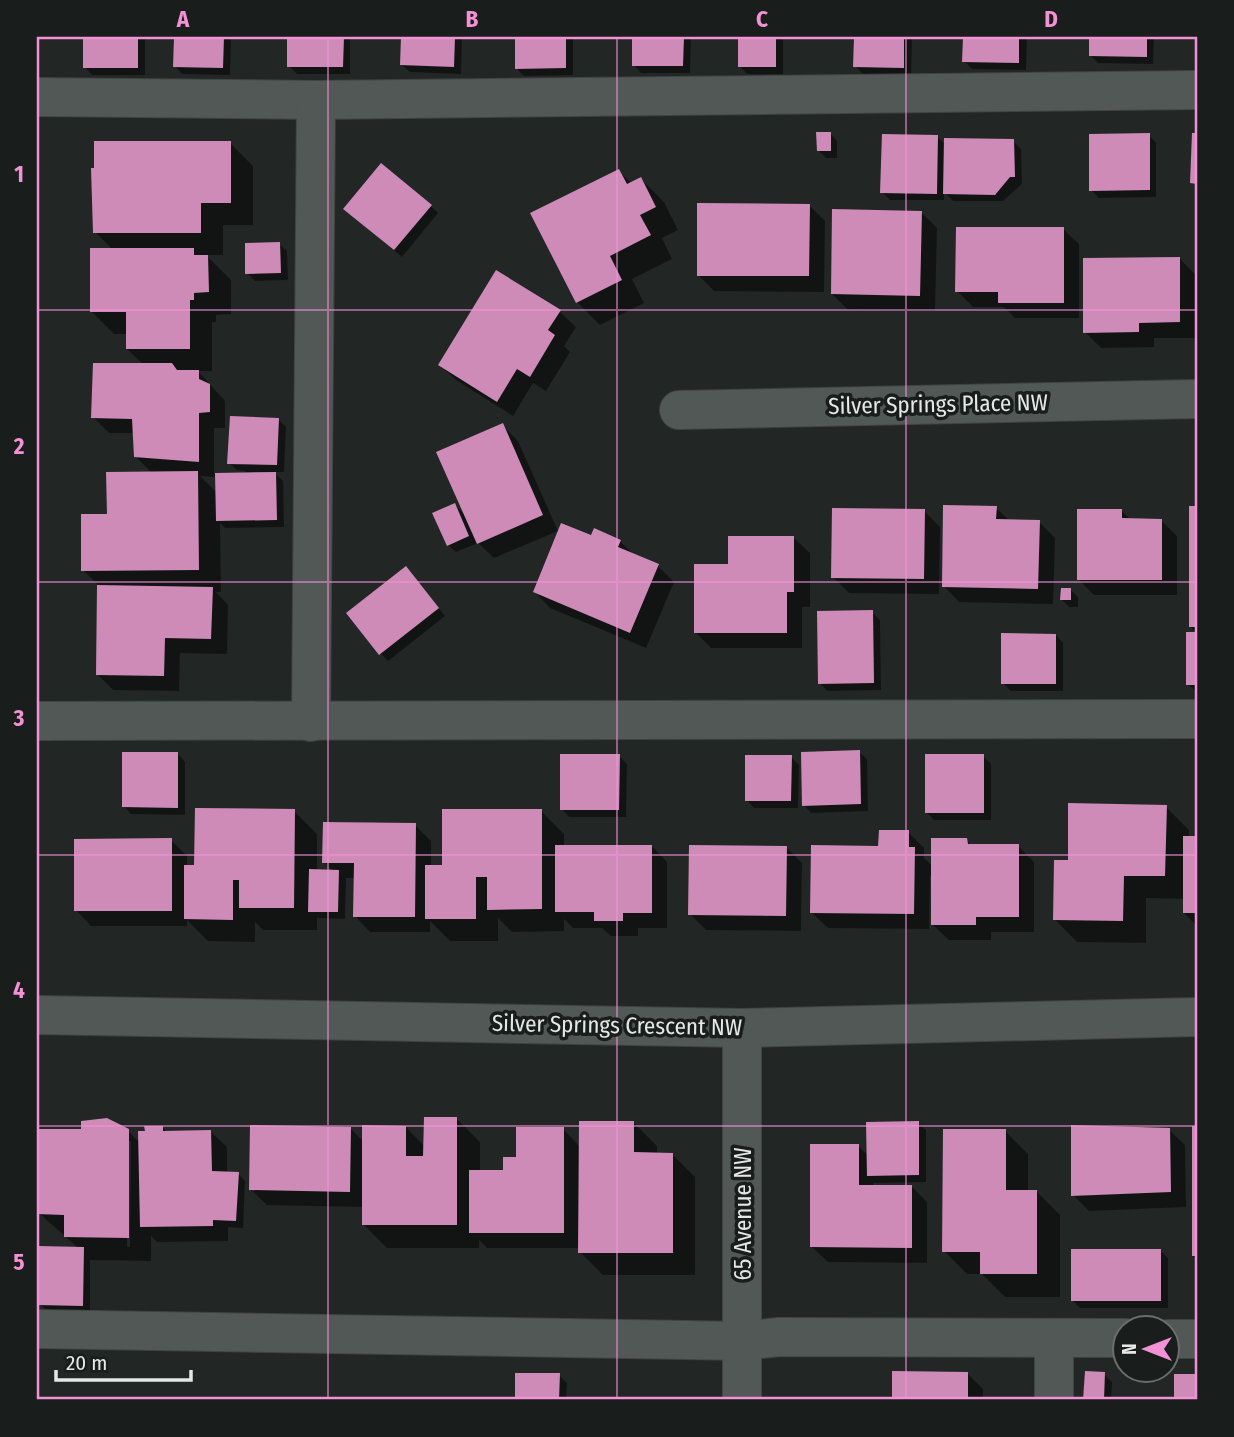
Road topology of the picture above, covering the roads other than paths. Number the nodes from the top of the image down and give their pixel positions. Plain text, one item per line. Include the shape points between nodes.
1 (1197, 90) edge
2 (37, 97) edge
3 (316, 100) junction
4 (1197, 399) edge
5 (679, 410) dead end
6 (1197, 719) edge
7 (37, 721) edge
8 (311, 722) junction
9 (37, 1015) edge
10 (1197, 1017) edge
11 (742, 1028) junction
12 (37, 1329) edge
13 (1054, 1338) junction
14 (1112, 1338) edge
15 (743, 1341) junction
16 (742, 1400) edge
17 (1054, 1400) edge

1 - 3 street
2 - 3 street
3 - 8 street
4 - 5 street, Silver Springs Place NW
6 - 8 street
7 - 8 street
9 - 11 street, Silver Springs Crescent NW
10 - 11 street, Silver Springs Crescent NW
11 - 15 street, 65 Avenue NW
12 - 15 street
13 - 14 street
13 - 15 street via 779,1337
13 - 17 street
15 - 16 street, 65 Avenue NW

